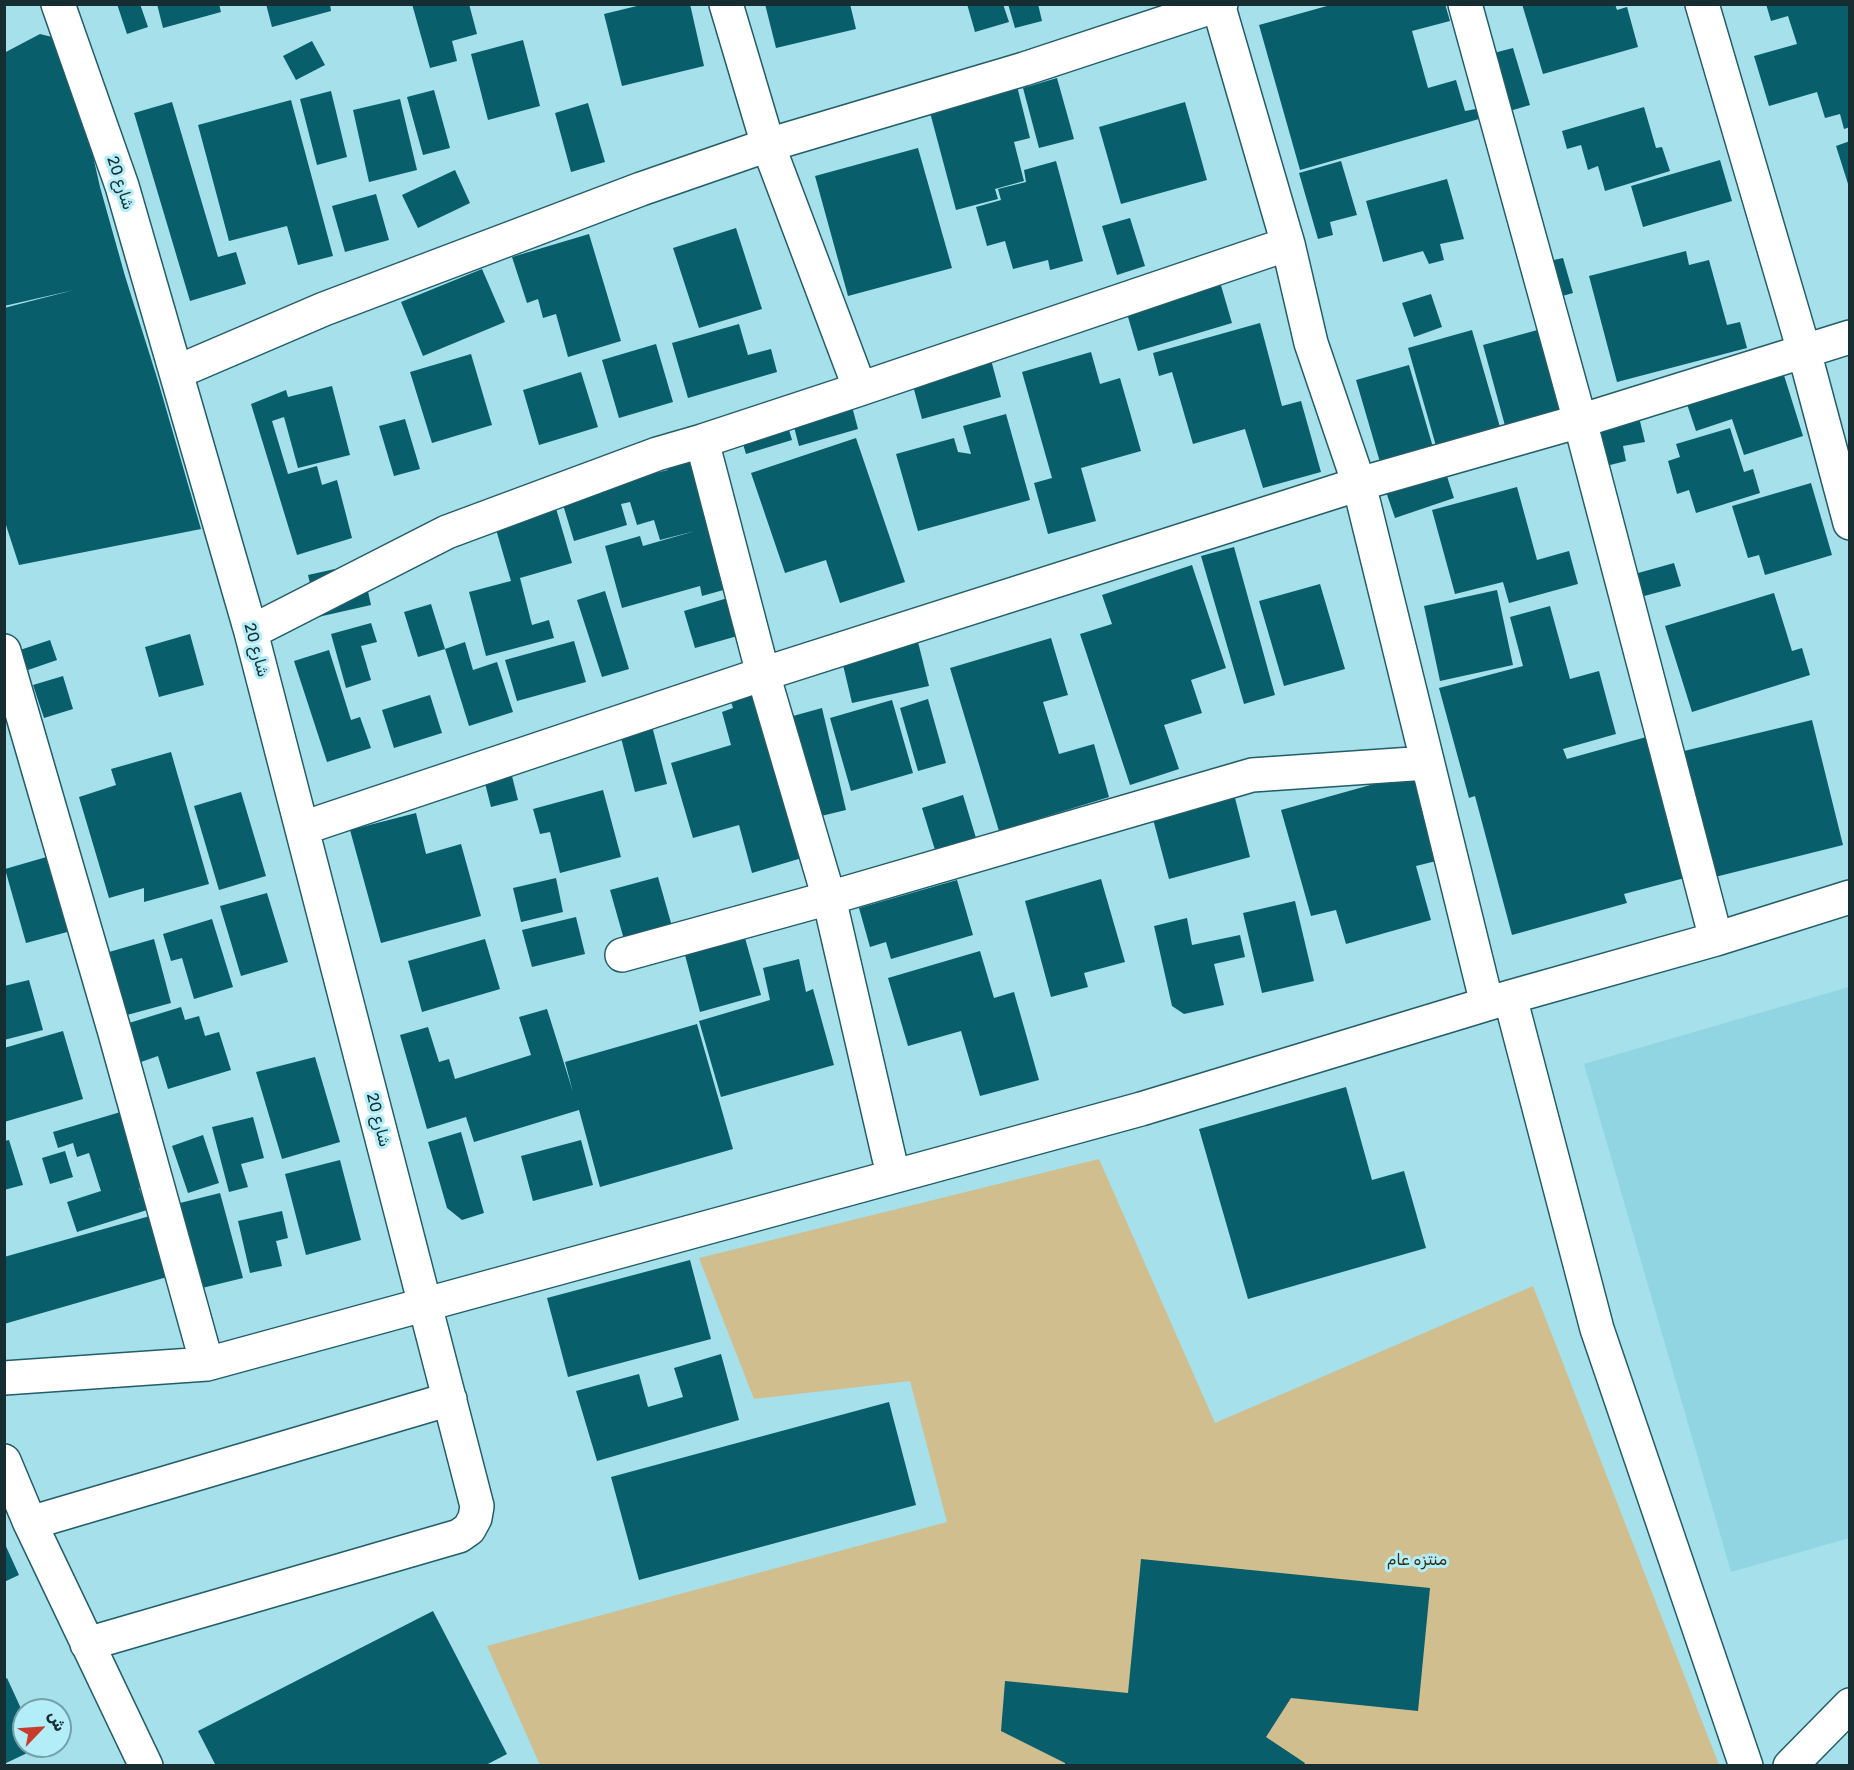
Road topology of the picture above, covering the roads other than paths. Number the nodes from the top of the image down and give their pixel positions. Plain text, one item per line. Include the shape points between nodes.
1 (58, 4) edge
2 (726, 4) edge
3 (1465, 4) edge
4 (1702, 4) edge
5 (1219, 5) edge
6 (768, 145) junction
7 (1288, 244) junction
8 (1850, 337) edge
9 (1804, 351) junction
10 (177, 372) junction
11 (860, 389) junction
12 (1580, 421) junction
13 (702, 441) junction
14 (1359, 484) junction
15 (1850, 523) edge
16 (251, 632) junction
17 (4, 651) edge
18 (763, 674) junction
19 (1428, 763) junction
20 (303, 828) junction
21 (1850, 897) edge
22 (829, 898) junction
23 (1716, 939) junction
24 (622, 955) dead end
25 (1498, 1000) junction
26 (893, 1175) junction
27 (425, 1304) junction
28 (207, 1364) junction
29 (4, 1377) edge
30 (450, 1399) junction
31 (4, 1461) edge
32 (30, 1523) junction
33 (87, 1644) junction
34 (1850, 1705) edge
35 (136, 1762) edge
36 (1746, 1766) edge
37 (1790, 1766) edge

1 - 10 street, شارع 20 via 122,186
2 - 6 street
3 - 12 street
4 - 9 street
5 - 6 street via 1024,69
5 - 7 street
6 - 10 street via 498,242 324,309
6 - 11 street
7 - 11 street
7 - 14 street via 1311,343
8 - 9 street
9 - 12 street
9 - 15 street
10 - 16 street, شارع 20
11 - 13 street
12 - 14 street
12 - 23 street
13 - 16 street via 447,532
13 - 18 street
14 - 18 street
14 - 19 street
16 - 20 street, شارع 20
17 - 28 street
18 - 20 street
18 - 22 street
19 - 22 street via 1252,775
19 - 25 street
20 - 27 street, شارع 20
21 - 23 street
22 - 24 street
22 - 26 street
23 - 25 street
25 - 26 street via 1142,1109
25 - 36 street via 1597,1329
26 - 27 street
27 - 28 street
27 - 30 street, شارع 20
28 - 29 street
30 - 32 street
30 - 33 street, شارع 20 via 477,1506 469,1529 459,1536
31 - 32 street
32 - 33 street
33 - 35 street
34 - 37 street

